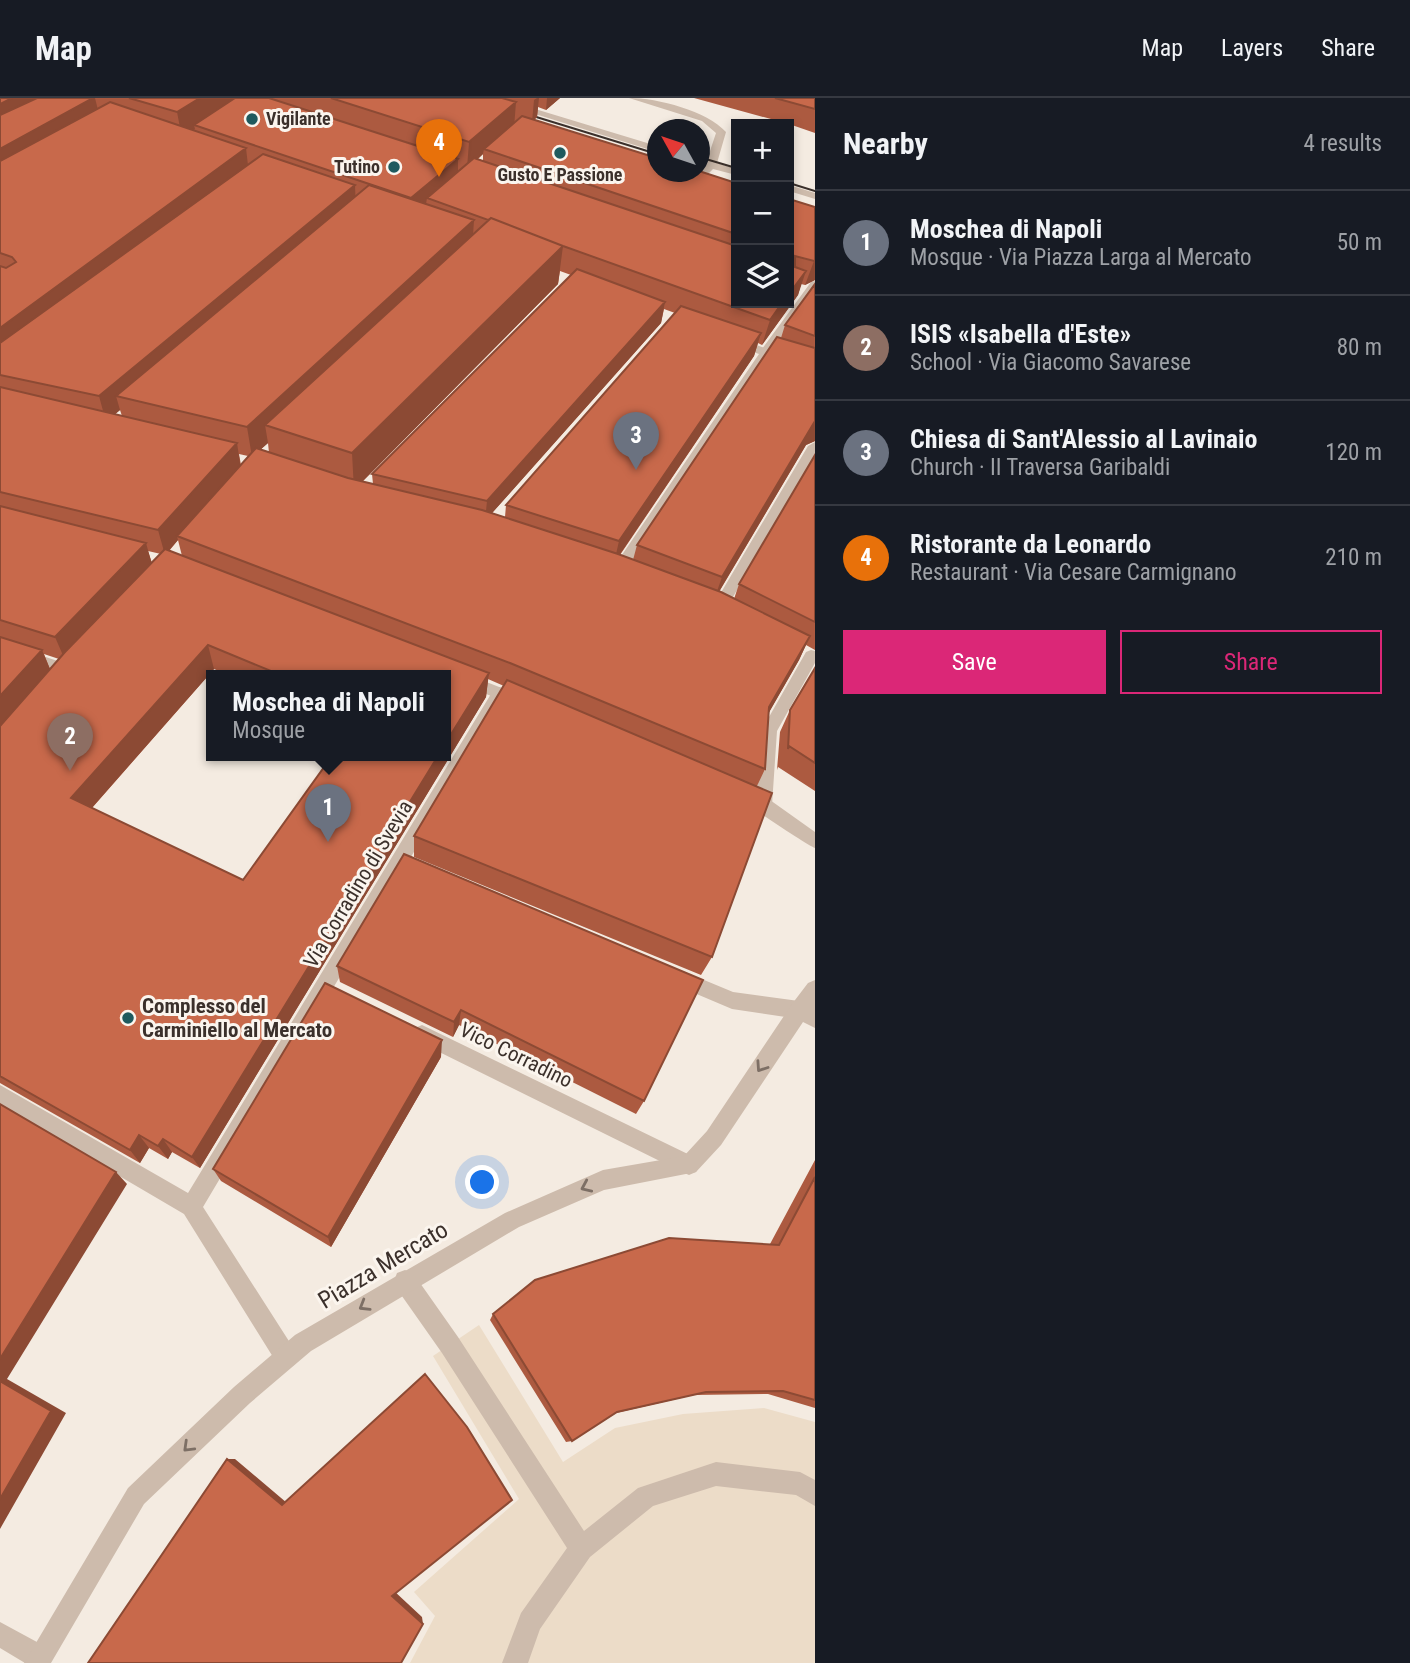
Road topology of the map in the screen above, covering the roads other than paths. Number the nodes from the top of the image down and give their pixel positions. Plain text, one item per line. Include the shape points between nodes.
1 (489, 98) edge
2 (634, 98) edge
3 (672, 98) edge
4 (706, 119) joint
5 (710, 122) edge
6 (647, 146) edge
7 (710, 155) edge
8 (710, 167) edge
9 (731, 171) edge
10 (794, 190) edge
11 (815, 196) edge
12 (809, 291) edge
13 (720, 336) edge
14 (766, 352) junction
15 (815, 370) edge
16 (815, 446) edge
17 (618, 573) edge
18 (718, 610) edge
19 (0, 648) edge
20 (810, 654) edge
21 (68, 670) edge
22 (451, 674) edge
23 (500, 693) junction
24 (537, 709) edge
25 (726, 789) edge
26 (764, 805) junction
27 (815, 841) edge
28 (668, 974) edge
29 (322, 986) junction
30 (815, 989) edge
31 (345, 997) edge
32 (807, 1015) edge
33 (403, 1025) edge
34 (0, 1095) edge
35 (689, 1165) junction
36 (191, 1207) junction
37 (405, 1281) junction
38 (286, 1357) junction
39 (815, 1494) edge
40 (581, 1548) junction
41 (0, 1634) edge
42 (38, 1660) edge
43 (515, 1663) edge

1 - 6 street
2 - 4 street
3 - 4 street
5 - 7 street via 721,132
8 - 9 street
10 - 11 street
12 - 14 street
13 - 14 street
14 - 15 street
14 - 17 street
16 - 18 street
19 - 21 street
20 - 26 street via 769,730
22 - 23 street
23 - 24 street
23 - 29 street, Via Corradino di Svevia via 405,863
25 - 26 street
26 - 27 street
28 - 32 street via 732,1000
29 - 31 street
29 - 36 street, Via Corradino di Svevia
30 - 32 street
32 -> 35 street
33 - 35 street, Vico Corradino
34 - 36 street
35 -> 37 street, Piazza Mercato via 603,1180 512,1220
36 - 38 street
37 -> 38 street, Piazza Mercato
37 - 40 street
38 -> 42 street, Piazza Mercato via 136,1496
39 - 40 street via 800,1484 716,1474 646,1496
40 - 43 street via 530,1622
41 - 42 street

